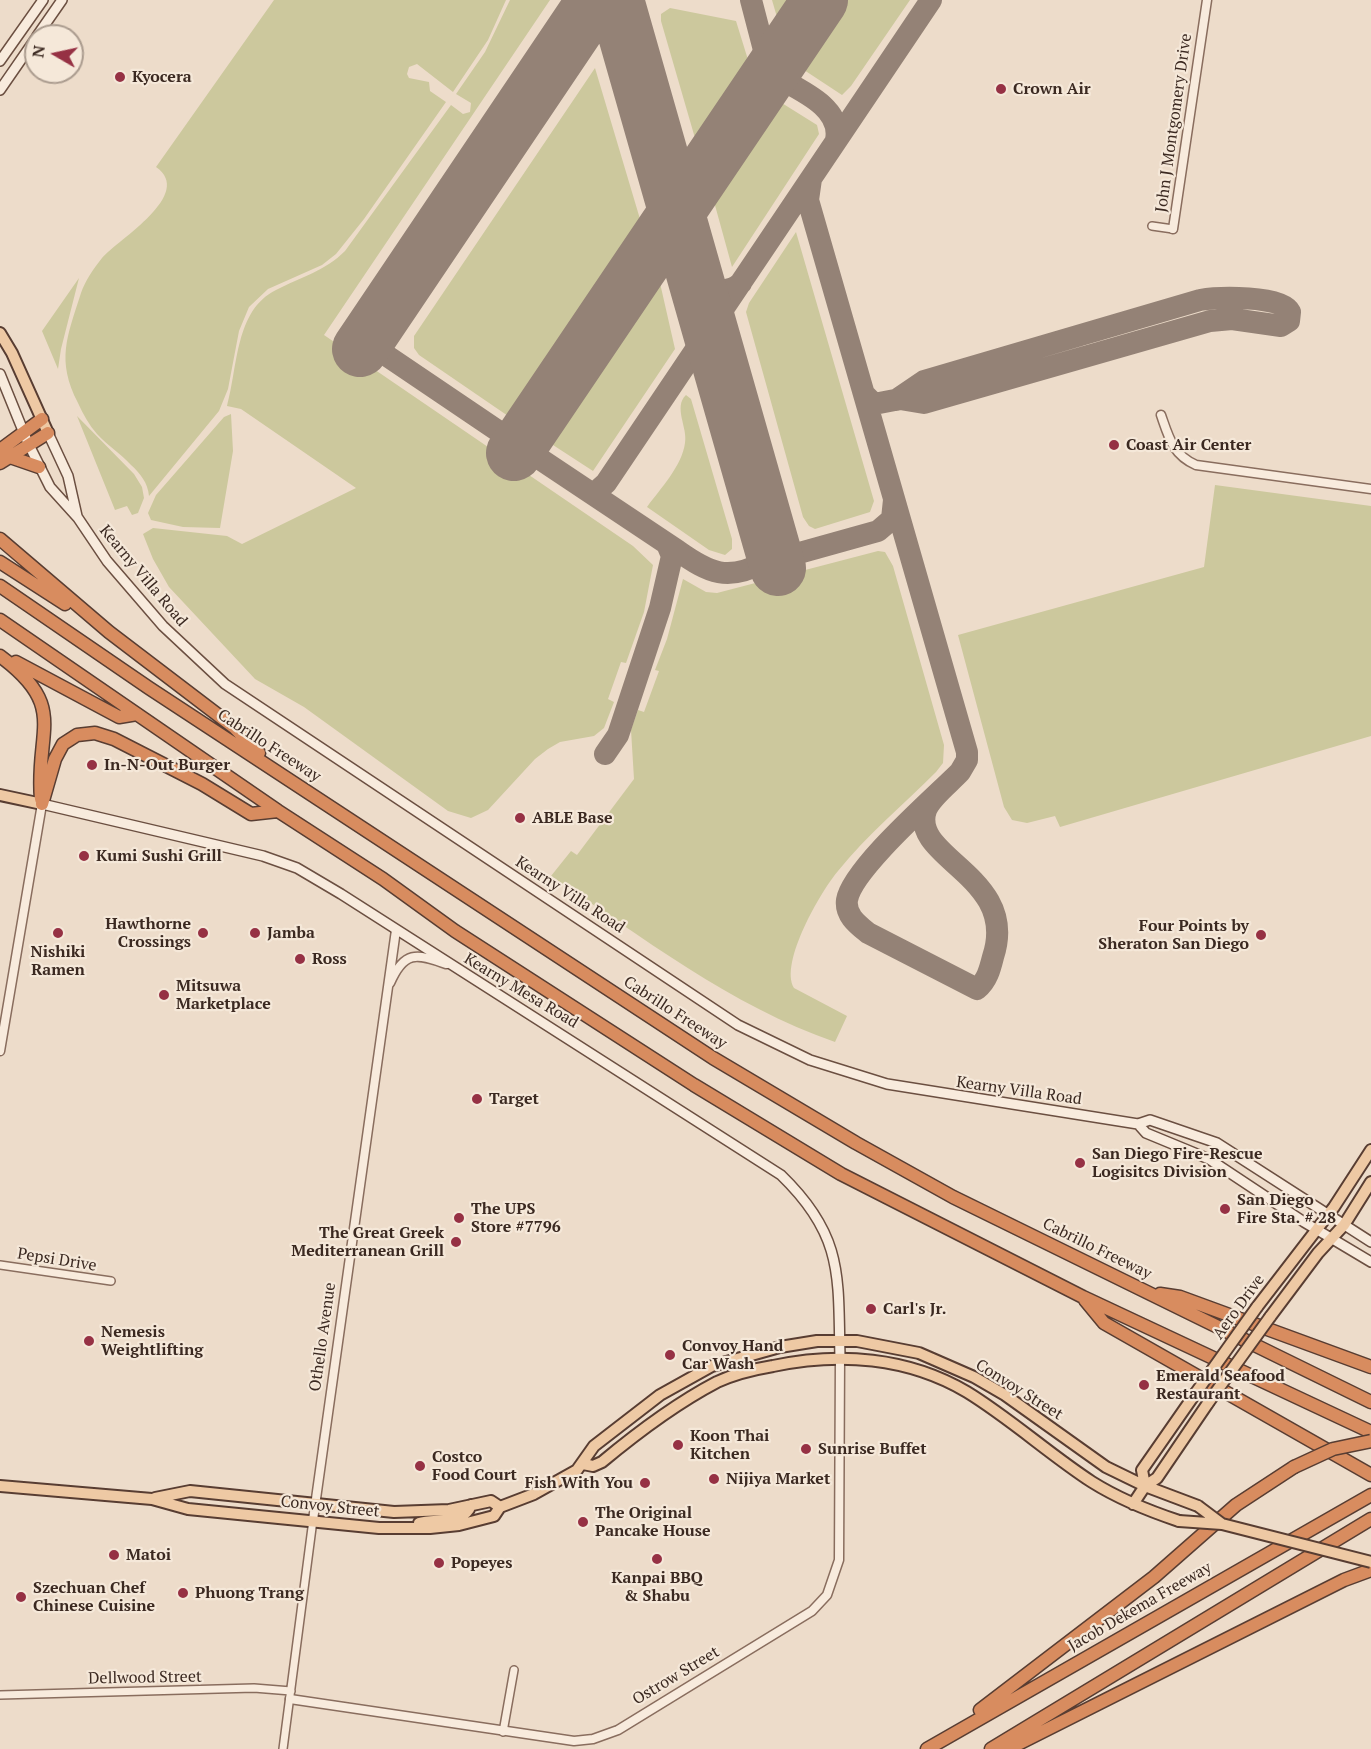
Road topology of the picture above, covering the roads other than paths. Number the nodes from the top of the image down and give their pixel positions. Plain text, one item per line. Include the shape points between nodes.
1 (43, 0) edge
2 (62, 0) edge
3 (1207, 0) edge
4 (46, 24) edge
5 (24, 56) edge
6 (0, 61) edge
7 (0, 90) edge
8 (1152, 226) dead end
9 (1173, 229) joint
10 (0, 333) edge
11 (0, 374) edge
12 (1161, 415) dead end
13 (42, 419) junction
14 (48, 433) junction
15 (26, 438) junction
16 (3, 457) edge
17 (39, 466) junction
18 (1371, 489) edge
19 (78, 518) junction
20 (0, 539) edge
21 (0, 562) edge
22 (0, 586) edge
23 (0, 620) edge
24 (109, 632) junction
25 (0, 652) edge
26 (0, 656) edge
27 (137, 714) junction
28 (272, 766) junction
29 (0, 795) edge
30 (42, 804) junction
31 (278, 811) junction
32 (396, 930) junction
33 (451, 966) junction
34 (384, 1001) junction
35 (0, 1051) edge
36 (1138, 1124) junction
37 (1371, 1150) edge
38 (1371, 1182) edge
39 (1328, 1216) junction
40 (1344, 1225) junction
41 (1316, 1230) junction
42 (1332, 1239) junction
43 (1371, 1242) edge
44 (1371, 1262) edge
45 (0, 1264) edge
46 (111, 1281) dead end
47 (1147, 1292) junction
48 (1083, 1297) junction
49 (839, 1341) junction
50 (840, 1358) junction
51 (1371, 1367) edge
52 (1371, 1402) edge
53 (1371, 1432) edge
54 (1371, 1441) edge
55 (583, 1464) junction
56 (1371, 1475) edge
57 (0, 1486) edge
58 (1144, 1486) junction
59 (1371, 1495) edge
60 (152, 1499) junction
61 (315, 1502) junction
62 (471, 1504) junction
63 (1133, 1504) junction
64 (501, 1507) junction
65 (1371, 1519) edge
66 (313, 1520) junction
67 (1222, 1524) junction
68 (410, 1527) junction
69 (1371, 1562) edge
70 (1371, 1570) edge
71 (514, 1670) dead end
72 (0, 1695) edge
73 (290, 1695) junction
74 (503, 1732) junction
75 (930, 1747) edge
76 (283, 1749) edge
77 (991, 1749) edge
78 (1008, 1749) edge

1 - 6 main road
2 - 4 main road
3 - 9 street, John J Montgomery Drive
5 - 7 main road
8 - 9 street, John J Montgomery Drive
10 - 13 main road, Kearny Villa Road
11 - 15 main road, Kearny Villa Road
12 - 18 street via 1171,446 1196,465
13 - 14 main road, Kearny Villa Road
13 - 15 highway
14 - 15 highway
14 - 19 main road, Kearny Villa Road via 68,476
15 - 16 highway
15 - 17 main road, Kearny Villa Road
16 - 17 highway
17 - 19 main road, Kearny Villa Road via 50,487
19 - 36 main road, Kearny Villa Road via 107,561 163,626 225,684 738,1025 810,1060 887,1084
20 - 24 highway
21 - 24 highway
22 - 28 highway, Cabrillo Freeway
23 - 27 highway
24 - 28 highway via 235,728
25 - 27 highway via 119,717
26 - 30 highway via 29,681 43,702 46,719 39,769
27 - 31 highway
28 - 47 highway, Cabrillo Freeway via 713,1058 953,1197
29 - 30 main road
30 - 31 highway via 63,744 77,735 95,733 202,784 251,814
30 - 32 main road, Kearny Mesa Road via 297,868
30 - 35 street
31 - 48 highway via 455,931 768,1130 841,1174
32 - 33 main road, Kearny Mesa Road
32 - 34 street, Othello Avenue
33 - 34 street via 425,956 407,959 395,972
33 - 49 main road, Kearny Mesa Road via 517,1004 781,1175 805,1198 826,1234 837,1274
34 - 61 street, Othello Avenue
36 - 39 main road, Kearny Villa Road via 1150,1120 1217,1143
36 - 41 main road, Kearny Villa Road via 1146,1133 1209,1159
37 - 39 main road, Aero Drive
38 - 40 main road, Aero Drive
39 - 40 main road, Kearny Villa Road
39 - 41 main road, Aero Drive
40 - 42 main road, Aero Drive
40 - 43 main road, Kearny Villa Road
41 - 42 main road, Kearny Villa Road
41 - 58 main road, Aero Drive, bridge via 1142,1470
42 - 44 main road, Kearny Villa Road
42 - 58 main road, Aero Drive, bridge via 1270,1317 1157,1478
45 - 46 street, Pepsi Drive
47 - 51 highway via 1180,1297
47 - 52 highway, Cabrillo Freeway
48 - 53 highway
48 - 56 highway via 1104,1323
49 - 50 main road, Kearny Mesa Road
49 - 55 main road, Convoy Street via 779,1347 712,1366 660,1395 586,1453
49 - 58 main road, Convoy Street via 894,1346 974,1377 1106,1467
50 - 55 main road, Convoy Street via 782,1364 719,1381 669,1409 602,1462 593,1466
50 - 63 main road, Convoy Street via 898,1365 965,1391 1093,1482
50 - 74 street, Ostrow Street via 839,1560 827,1595 812,1611 618,1730 574,1741
54 - 75 highway, bridge via 1332,1449 1294,1467 1236,1505 1137,1590
55 - 64 main road, Convoy Street via 534,1494
57 - 60 main road, Convoy Street
58 - 63 main road, Aero Drive
58 - 67 main road, Convoy Street, bridge via 1198,1506
59 - 75 highway, Jacob Dekema Freeway
60 - 61 main road, Convoy Street via 190,1491
60 - 66 main road, Convoy Street via 188,1509
61 - 62 main road, Convoy Street via 394,1512 450,1510
61 - 66 street, Othello Avenue
62 - 64 main road, Convoy Street via 490,1501
62 - 68 main road via 461,1517
63 - 67 main road, Convoy Street, bridge via 1179,1521
64 - 68 main road, Convoy Street via 494,1516 474,1522
65 - 77 highway
66 - 68 main road, Convoy Street via 380,1528
66 - 73 street, Othello Avenue
67 - 69 main road, bridge
70 - 78 highway
71 - 74 street
72 - 73 street, Dellwood Street via 254,1688
73 - 74 street, Ostrow Street
73 - 76 street, Othello Avenue

